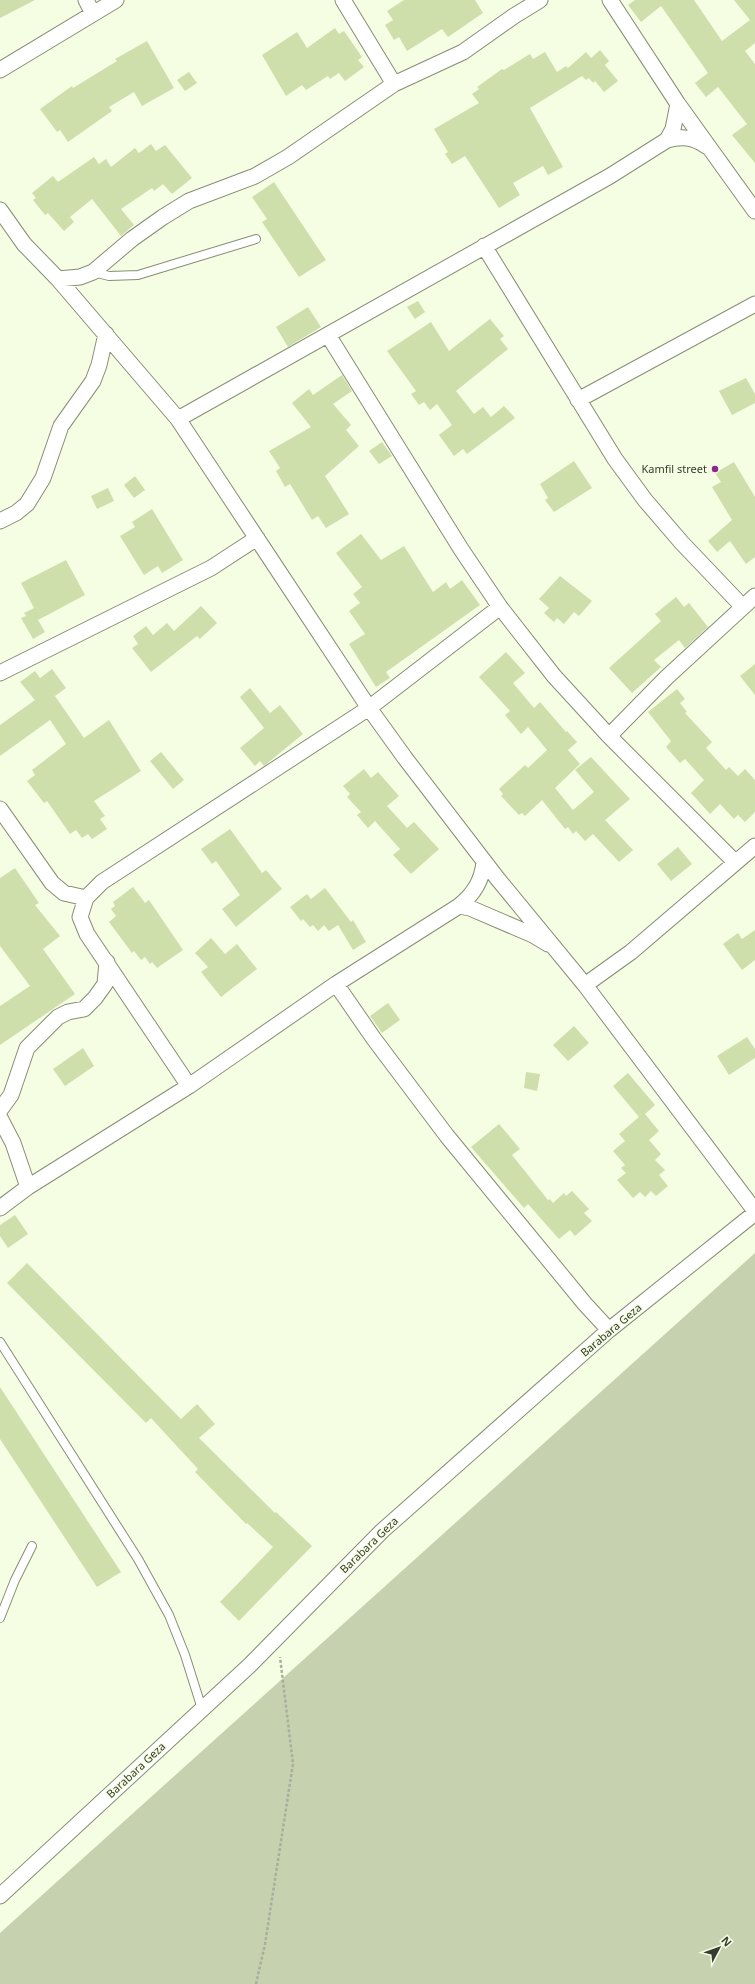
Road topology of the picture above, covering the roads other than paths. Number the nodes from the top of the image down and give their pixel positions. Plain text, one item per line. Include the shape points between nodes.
1 (86, 0) edge
2 (116, 0) edge
3 (343, 0) edge
4 (540, 0) edge
5 (610, 0) edge
6 (93, 14) junction
7 (0, 70) edge
8 (394, 84) junction
9 (678, 104) junction
10 (667, 140) junction
11 (708, 147) junction
12 (755, 211) edge
13 (1, 214) edge
14 (256, 239) dead end
15 (484, 246) junction
16 (93, 272) junction
17 (58, 279) junction
18 (755, 304) edge
19 (106, 334) junction
20 (328, 335) junction
21 (578, 400) junction
22 (178, 419) junction
23 (0, 521) edge
24 (257, 538) junction
25 (755, 596) edge
26 (500, 607) junction
27 (743, 607) junction
28 (0, 673) edge
29 (369, 708) junction
30 (609, 736) junction
31 (0, 809) edge
32 (755, 846) edge
33 (484, 862) junction
34 (735, 862) junction
35 (86, 898) junction
36 (459, 906) junction
37 (554, 948) junction
38 (107, 962) junction
39 (336, 984) junction
40 (585, 985) junction
41 (189, 1086) junction
42 (0, 1110) edge
43 (0, 1118) edge
44 (28, 1187) junction
45 (0, 1208) edge
46 (755, 1212) edge
47 (609, 1330) junction
48 (0, 1342) edge
49 (32, 1546) dead end
50 (0, 1618) edge
51 (202, 1709) junction
52 (0, 1896) edge

1 - 6 street
2 - 6 street
3 - 8 street
4 - 8 street via 463,52
5 - 9 street
6 - 7 street
8 - 16 street via 288,157 255,176 189,201 163,217
9 - 10 street via 673,129
9 - 11 street
10 - 11 street via 686,137 698,140
10 - 15 street via 610,176
11 - 12 street
13 - 17 street via 24,244
14 - 16 lane via 138,275 110,276
15 - 20 street
15 - 21 street
16 - 17 street via 80,277
17 - 19 street
18 - 21 street
19 - 22 street
19 - 23 street via 93,381 61,426 43,478 27,504
20 - 22 street
20 - 26 street
21 - 27 street via 615,459 645,500
22 - 24 street
24 - 28 street via 211,568
24 - 29 street
25 - 27 street
26 - 29 street
26 - 30 street via 554,676
27 - 30 street via 667,677
29 - 33 street via 435,800
29 - 35 street via 102,882
30 - 34 street
31 - 35 street via 52,883 64,893
32 - 34 street
33 - 36 street via 478,886
33 - 37 street
34 - 40 street via 699,896 631,952
35 - 38 street via 80,917 87,934
36 - 37 street via 470,908 533,935
36 - 39 street
37 - 40 street
38 - 41 street
38 - 42 street via 105,984 95,998 84,1009 68,1012 58,1018 27,1048 11,1095
39 - 41 street
39 - 47 street via 447,1136
40 - 46 street
41 - 44 street
43 - 44 street
44 - 45 street
46 - 47 street, Barabara Geza
47 - 51 street, Barabara Geza via 382,1531 277,1638
48 - 51 lane via 138,1559 169,1615
49 - 50 lane
51 - 52 street, Barabara Geza

